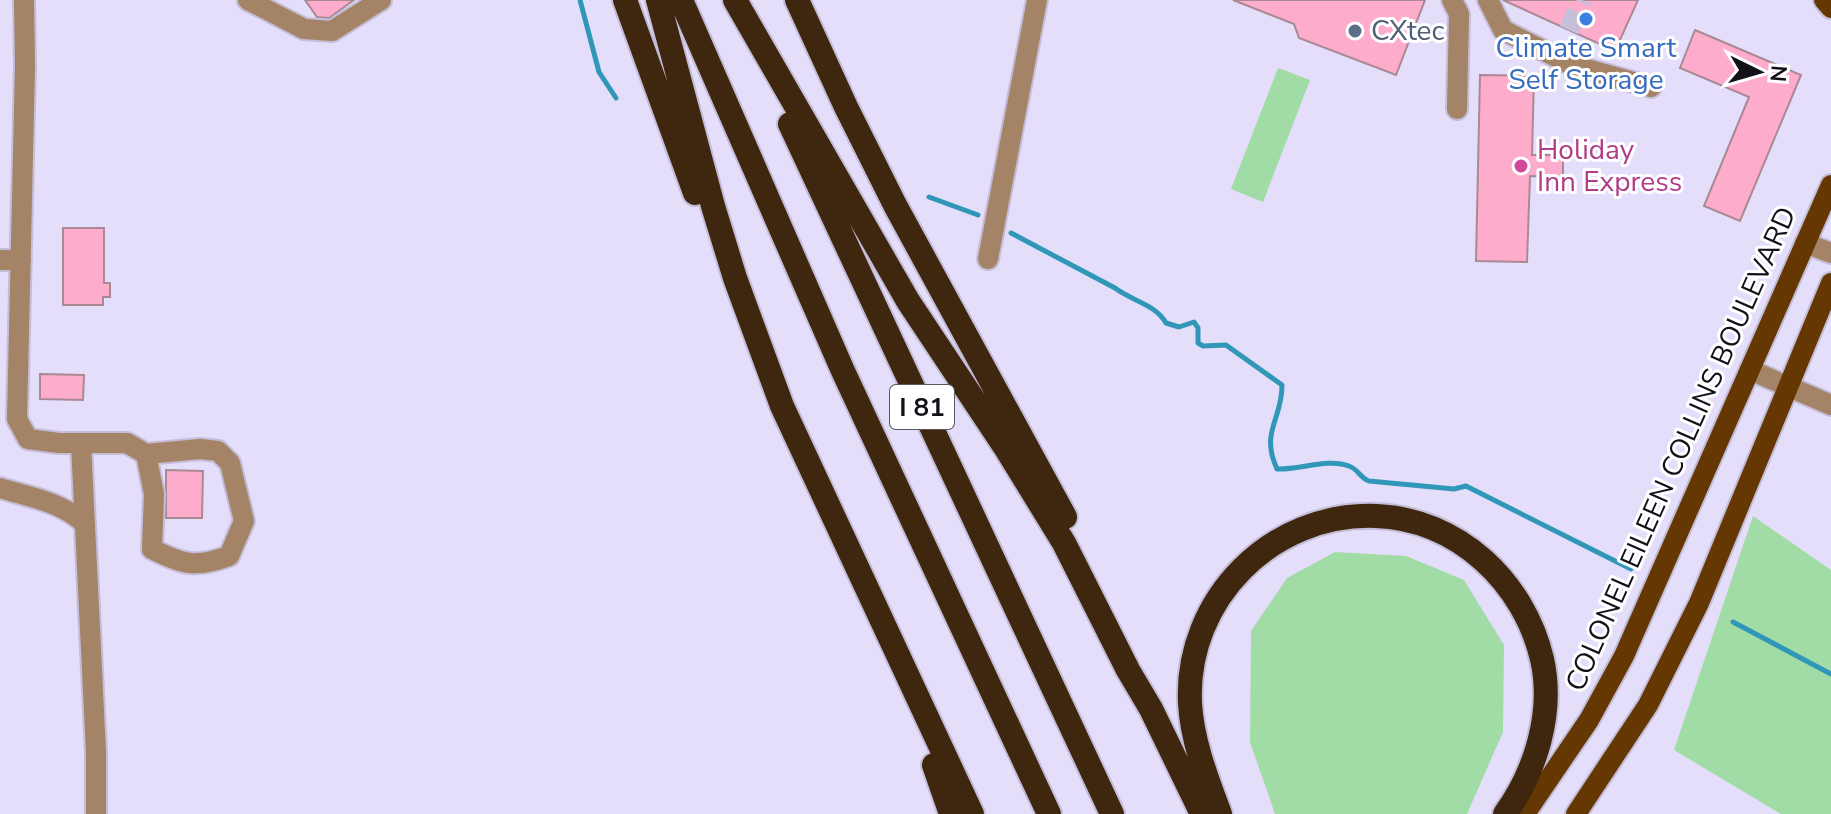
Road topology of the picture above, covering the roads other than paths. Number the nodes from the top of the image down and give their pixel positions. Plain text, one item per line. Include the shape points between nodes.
1 (24, 0) edge
2 (248, 0) edge
3 (381, 0) edge
4 (625, 0) edge
5 (658, 0) edge
6 (681, 0) edge
7 (734, 0) edge
8 (797, 0) edge
9 (1037, 0) edge
10 (1452, 0) edge
11 (1488, 0) edge
12 (1824, 0) edge
13 (1831, 8) edge
14 (1651, 87) dead end
15 (1457, 109) dead end
16 (1831, 185) edge
17 (1805, 243) junction
18 (1831, 253) edge
19 (988, 259) dead end
20 (10, 260) edge
21 (735, 278) junction
22 (1831, 283) edge
23 (1750, 370) junction
24 (1789, 388) junction
25 (1831, 405) edge
26 (81, 443) junction
27 (146, 454) junction
28 (0, 488) edge
29 (85, 524) junction
30 (895, 649) junction
31 (1151, 709) junction
32 (96, 814) edge
33 (951, 814) edge
34 (972, 814) edge
35 (1049, 814) edge
36 (1112, 814) edge
37 (1202, 814) edge
38 (1220, 814) edge
39 (1505, 814) edge
40 (1525, 814) edge
41 (1576, 814) edge

1 - 20 street
2 - 3 street via 304,29 332,31
4 - 21 highway via 700,207
5 - 21 highway
6 - 35 highway, I 81 via 843,371
7 - 31 highway via 908,301 1064,543
7 - 36 highway, I 81
8 - 31 highway via 895,205 1061,508
9 - 19 street
10 - 15 street via 1459,14
11 - 14 street via 1503,30 1572,65
12 - 13 main road
16 - 17 main road, COLONEL EILEEN COLLINS BOULEVARD
17 - 18 street
17 - 23 main road, COLONEL EILEEN COLLINS BOULEVARD
20 - 26 street via 17,419 28,439
21 - 30 highway via 782,406
22 - 24 main road
23 - 24 street
23 - 40 main road, COLONEL EILEEN COLLINS BOULEVARD via 1624,656 1589,720
24 - 25 street
24 - 41 main road via 1699,603 1661,679
26 - 27 street via 127,443
26 - 29 street
27 - 27 street via 200,449 218,451 230,463 244,521 229,556 206,564 179,563 152,549 154,494
28 - 29 street via 72,511
29 - 32 street
30 - 33 highway
30 - 34 highway
31 - 37 highway
38 - 39 highway via 1190,703 1192,663 1202,626 1219,594 1272,545 1347,517 1375,516 1441,531 1476,552 1500,574 1524,610 1546,675 1544,723 1532,764

